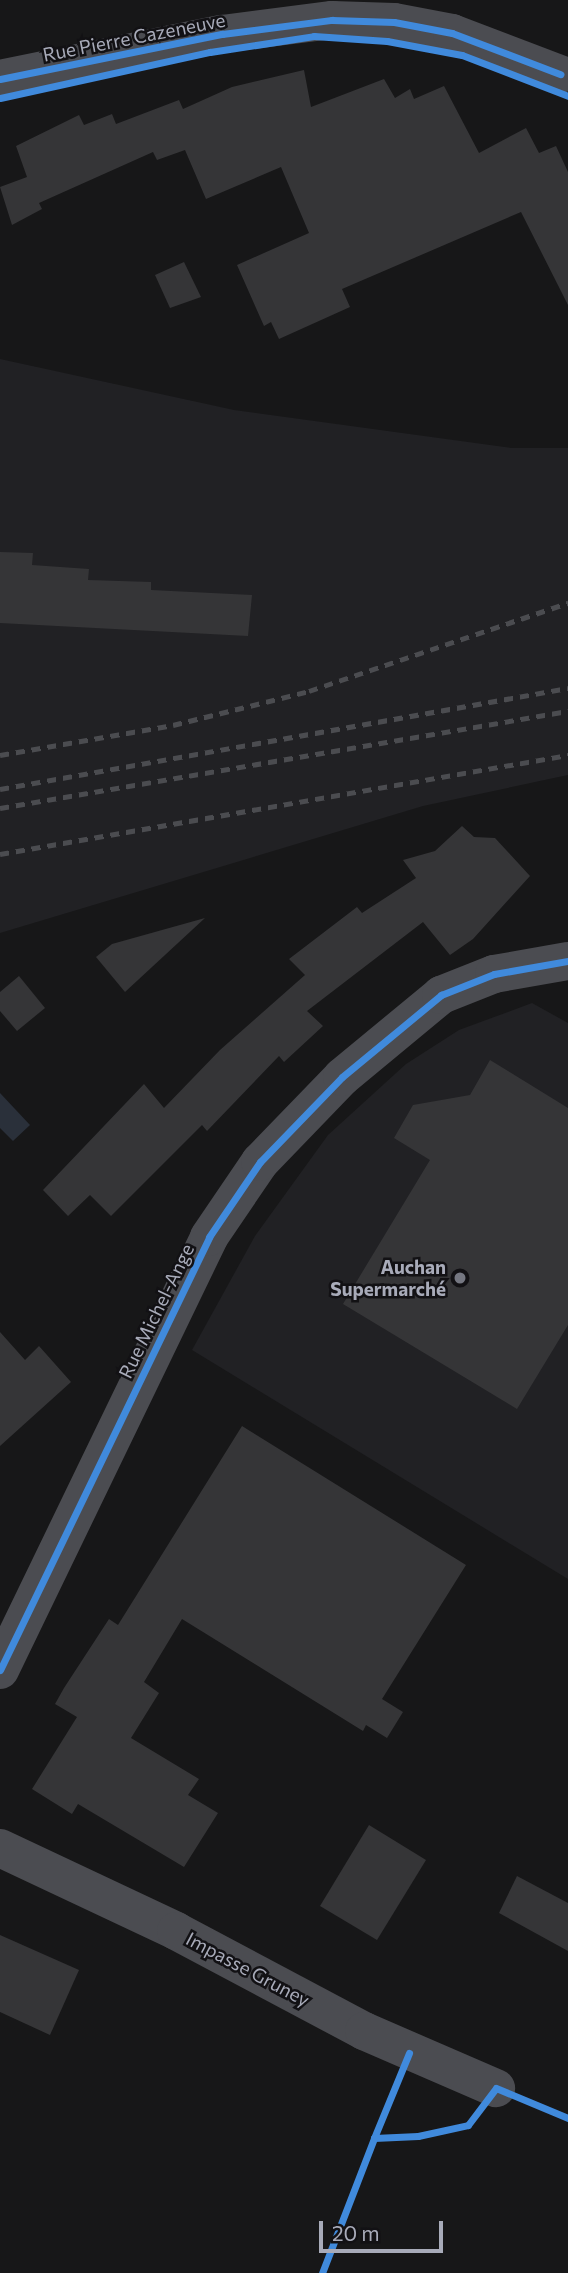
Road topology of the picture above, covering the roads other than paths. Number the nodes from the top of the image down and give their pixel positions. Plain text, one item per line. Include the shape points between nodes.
1 (560, 74) dead end
2 (0, 79) edge
3 (568, 961) edge
4 (0, 1670) edge
5 (0, 1848) edge
6 (496, 2088) dead end

1 - 2 street, Rue Pierre Cazeneuve via 452,33 394,22 332,20 222,34
3 - 4 street, Rue Michel-Ange via 495,975 441,995 342,1077 260,1162 209,1237
5 - 6 street, Impasse Gruney via 176,1931 364,2031

